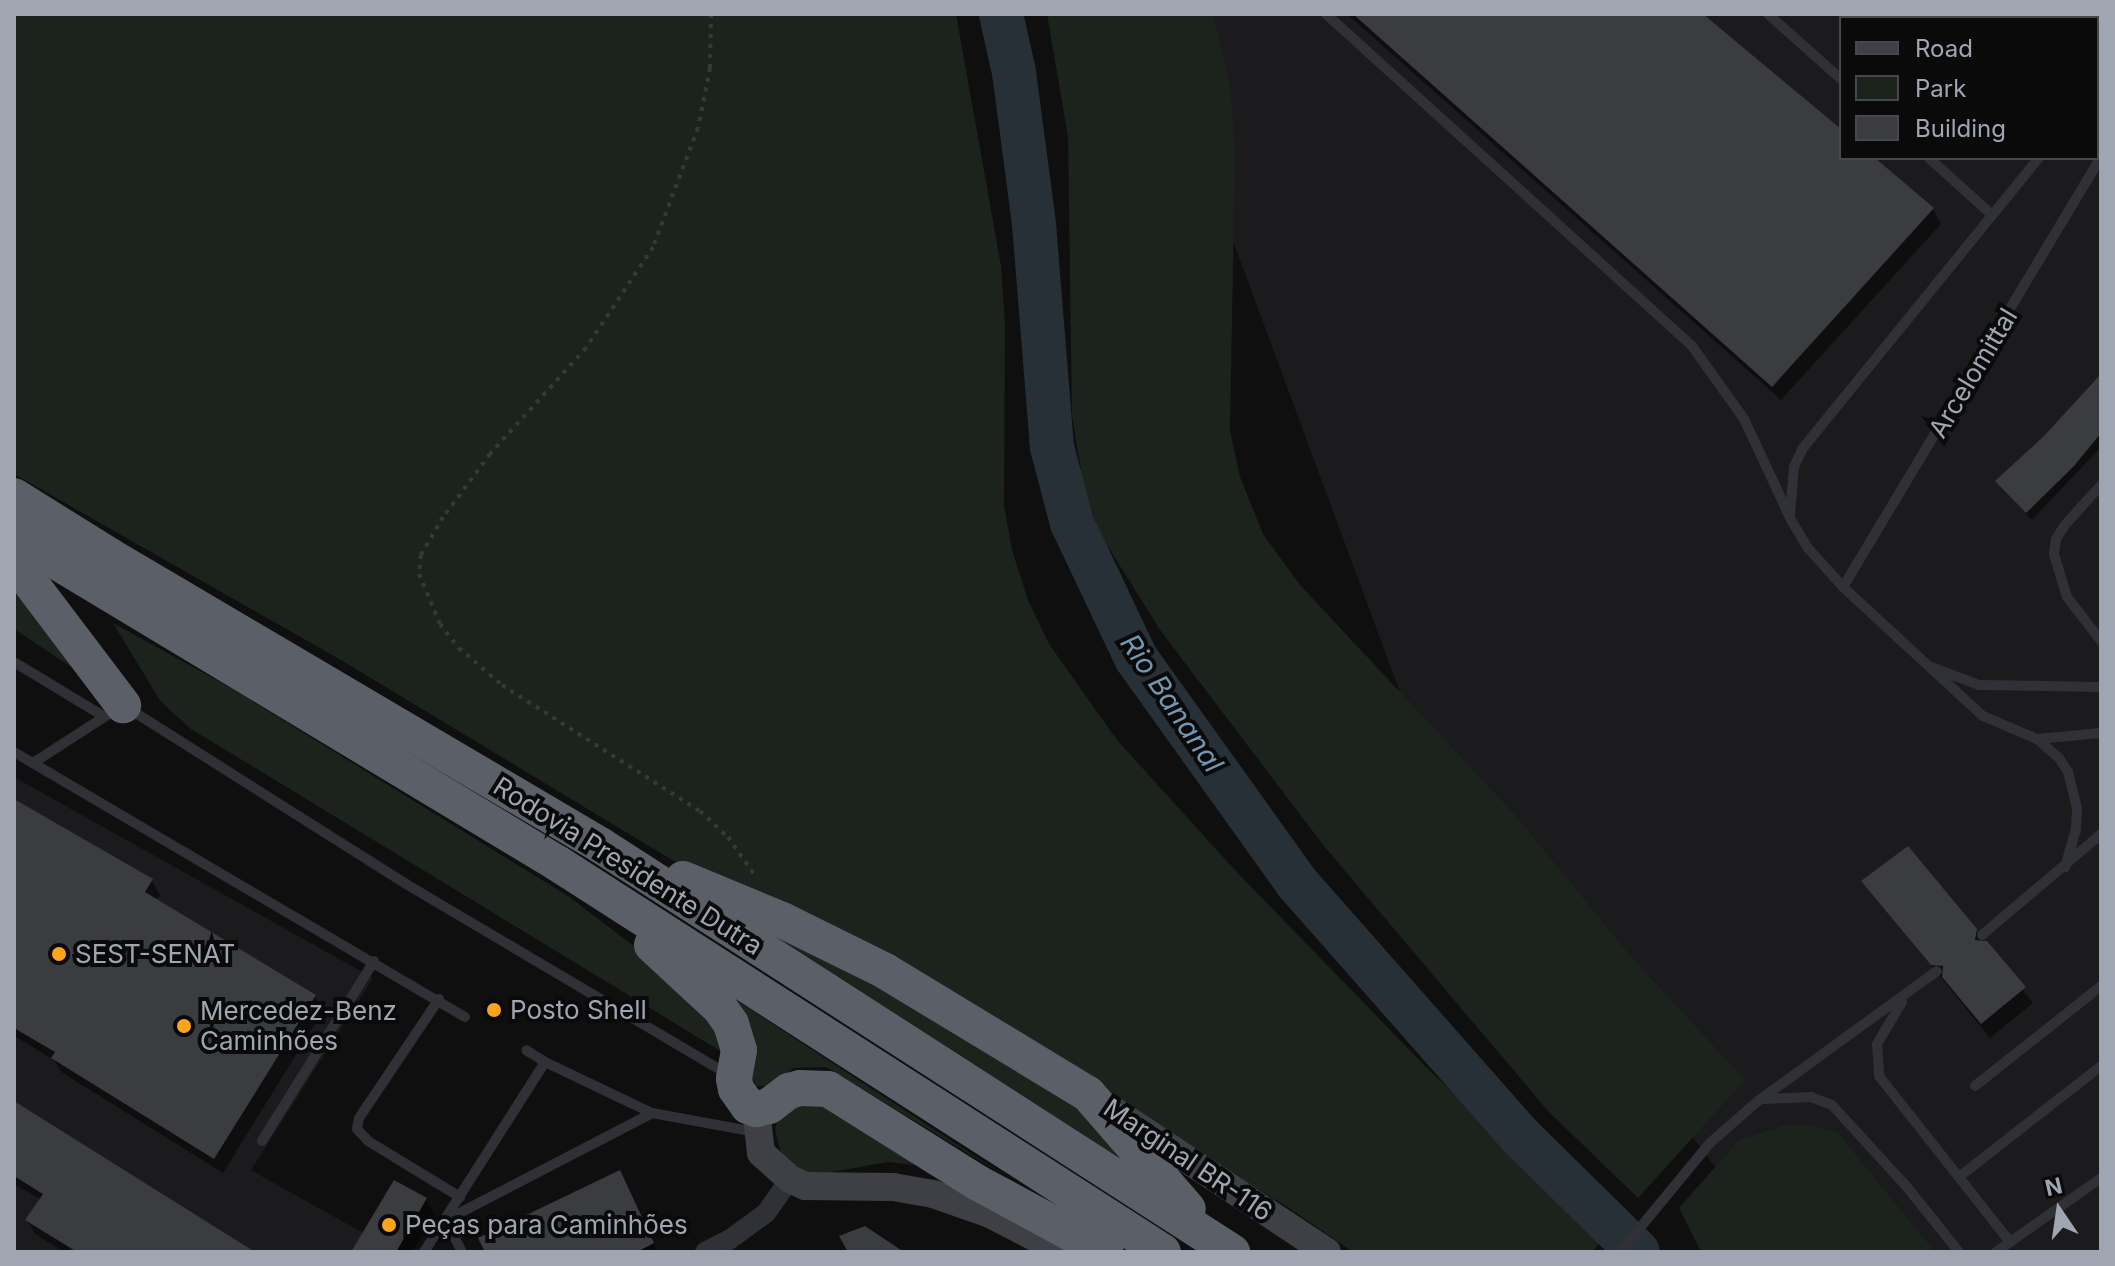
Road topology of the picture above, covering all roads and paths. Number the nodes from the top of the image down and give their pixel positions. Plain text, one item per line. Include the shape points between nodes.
1 (711, 14) edge
2 (1326, 14) edge
3 (1768, 14) edge
4 (1839, 77) edge
5 (2101, 157) edge
6 (1931, 160) edge
7 (2037, 160) edge
8 (1992, 215) junction
9 (2101, 485) edge
10 (14, 496) edge
11 (1791, 520) junction
12 (14, 536) edge
13 (14, 561) edge
14 (1843, 587) junction
15 (2101, 641) edge
16 (14, 662) edge
17 (1923, 663) junction
18 (2101, 687) edge
19 (113, 710) junction
20 (2101, 733) edge
21 (2037, 739) junction
22 (14, 752) edge
23 (33, 763) junction
24 (2101, 834) edge
25 (600, 845) junction
26 (557, 863) junction
27 (2065, 867) junction
28 (759, 882) dead end
29 (1982, 935) dead end
30 (374, 961) junction
31 (1937, 971) dead end
32 (2101, 986) edge
33 (1905, 997) junction
34 (439, 999) junction
35 (465, 1017) dead end
36 (526, 1050) dead end
37 (545, 1062) junction
38 (2101, 1066) edge
39 (734, 1079) junction
40 (1975, 1086) dead end
41 (1088, 1094) junction
42 (1758, 1101) junction
43 (652, 1113) junction
44 (757, 1121) junction
45 (262, 1141) dead end
46 (1959, 1177) junction
47 (2101, 1178) edge
48 (790, 1179) junction
49 (460, 1197) junction
50 (446, 1220) junction
51 (2010, 1242) junction
52 (1224, 1246) edge
53 (424, 1252) edge
54 (462, 1252) edge
55 (705, 1252) edge
56 (1063, 1252) edge
57 (1106, 1252) edge
58 (1163, 1252) edge
59 (1327, 1252) edge
60 (1620, 1252) edge
61 (1959, 1252) edge
62 (1996, 1252) edge

1 - 28 path via 710,68 698,128 653,247 586,348 490,454 443,517 421,555 419,574 440,624 459,648 502,685 700,811 728,837
2 - 11 lane via 1692,346 1744,419
3 - 4 lane
5 - 14 lane, Arcelomittal
6 - 8 lane
7 - 8 lane
8 - 11 lane via 1803,448 1789,493
9 - 15 lane via 2065,525 2054,554 2067,597
10 - 25 highway, Rodovia Presidente Dutra
11 - 14 lane
12 - 26 highway, Rodovia Presidente Dutra
13 - 19 highway
14 - 17 lane
16 - 19 lane
17 - 18 lane via 1979,685
17 - 21 lane via 1983,716
19 - 23 lane
19 - 39 lane
20 - 21 lane
21 - 27 lane via 2059,758 2073,786 2076,829
22 - 23 lane
23 - 30 lane
24 - 27 lane
25 - 41 highway via 836,945
25 - 52 highway, Rodovia Presidente Dutra
26 - 39 highway via 720,1008 737,1040
26 - 58 highway, Rodovia Presidente Dutra
27 - 29 lane
30 - 34 lane
30 - 45 lane
31 - 33 lane
32 - 40 lane
33 - 42 lane
33 - 46 lane via 1877,1044 1875,1067
34 - 35 lane
34 - 49 lane via 359,1118 357,1129
36 - 37 lane
37 - 43 lane
37 - 49 lane
38 - 46 lane
39 - 44 highway via 741,1101
41 - 52 highway
41 - 59 main road, Marginal BR-116
42 - 60 lane via 1710,1143
42 - 61 lane via 1811,1097 1832,1105
43 - 44 lane
43 - 50 lane
44 - 48 main road via 761,1153
44 - 57 highway via 794,1089 828,1089 978,1183
46 - 51 lane
47 - 51 lane
48 - 55 street via 766,1213
48 - 56 main road via 805,1186 893,1187 933,1194 990,1214
49 - 50 lane
50 - 53 lane
50 - 54 lane
51 - 62 lane

